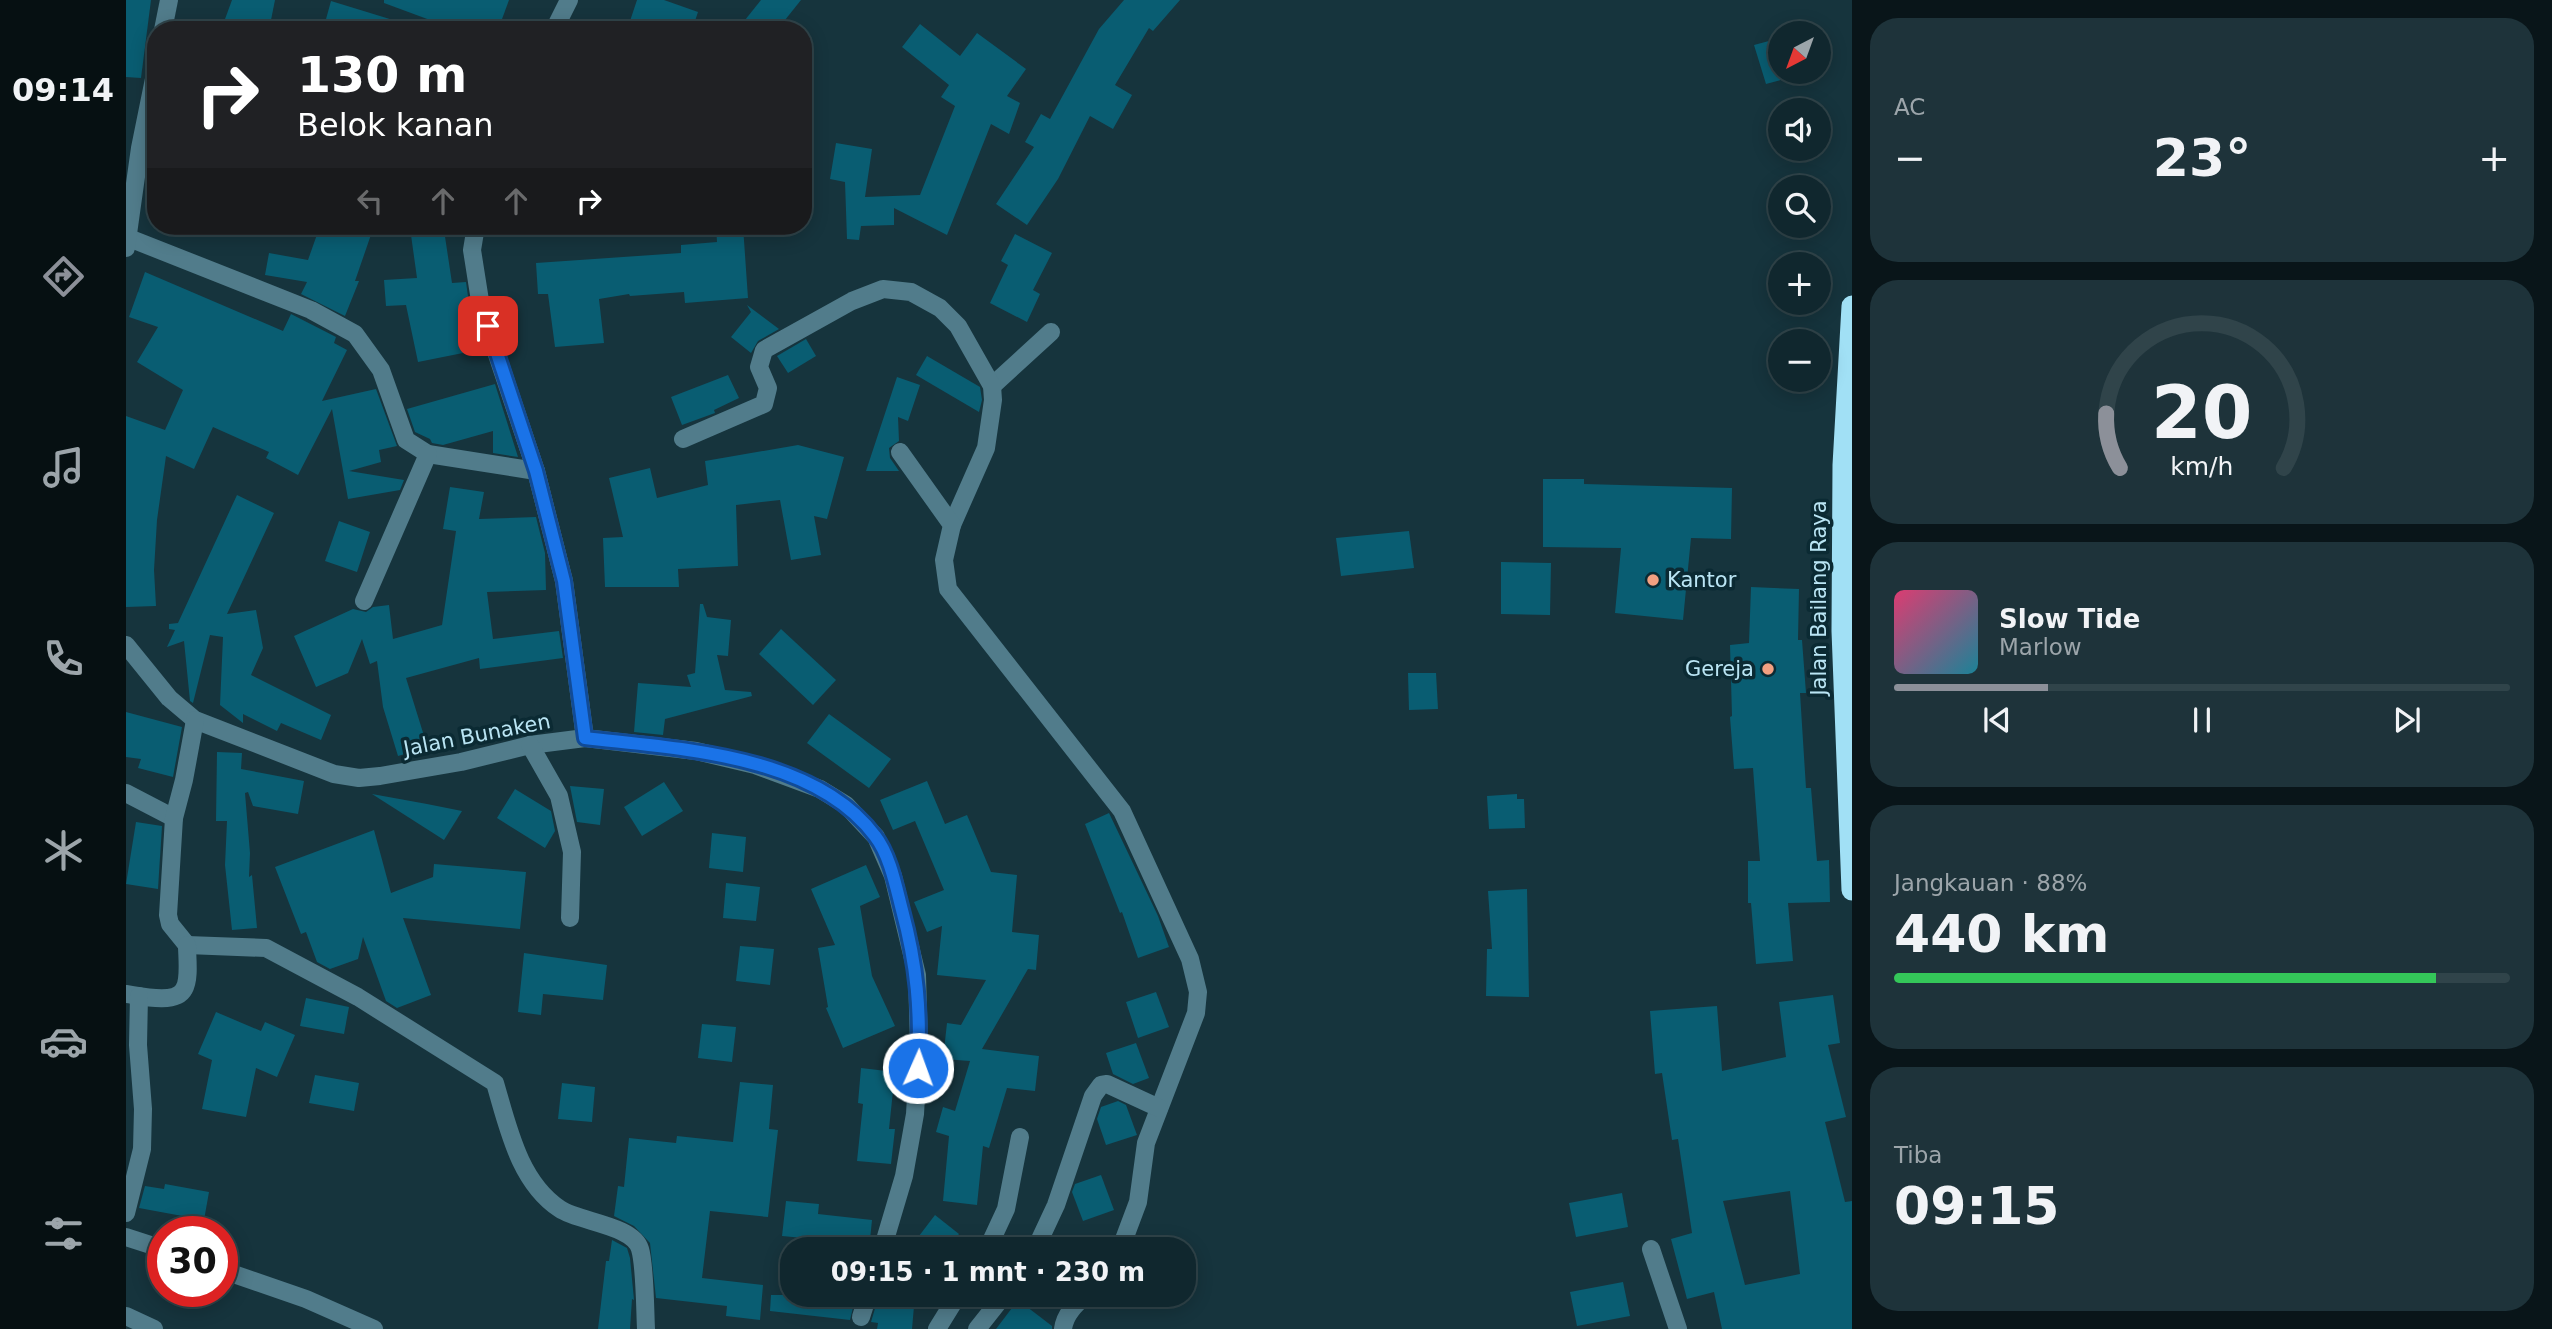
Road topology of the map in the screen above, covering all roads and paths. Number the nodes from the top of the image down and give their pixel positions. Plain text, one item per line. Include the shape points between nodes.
1 (169, 0) edge
2 (569, 0) edge
3 (165, 21) edge
4 (558, 21) edge
5 (147, 113) edge
6 (128, 235) edge
7 (474, 235) edge
8 (1852, 306) edge
9 (1051, 332) dead end
10 (992, 386) junction
11 (683, 439) dead end
12 (900, 452) dead end
13 (428, 454) junction
14 (536, 471) junction
15 (952, 525) junction
16 (364, 601) dead end
17 (1847, 630) edge
18 (130, 654) edge
19 (195, 720) junction
20 (585, 738) junction
21 (530, 745) junction
22 (126, 793) edge
23 (174, 818) junction
24 (1852, 890) edge
25 (570, 919) dead end
26 (187, 945) junction
27 (132, 995) edge
28 (1159, 1108) junction
29 (1020, 1137) dead end
30 (126, 1213) edge
31 (126, 1237) edge
32 (886, 1237) edge
33 (993, 1237) edge
34 (1041, 1237) edge
35 (1126, 1237) edge
36 (147, 1244) edge
37 (1651, 1249) dead end
38 (238, 1276) edge
39 (864, 1307) edge
40 (951, 1307) edge
41 (994, 1307) edge
42 (1072, 1307) edge
43 (126, 1316) edge
44 (861, 1317) dead end
45 (153, 1329) edge
46 (374, 1329) edge
47 (646, 1329) edge
48 (937, 1329) edge
49 (977, 1329) edge
50 (1063, 1329) edge
51 (1678, 1329) edge

1 - 3 street
2 - 4 street
5 - 6 street
6 - 13 street via 311,310 355,334 381,370 406,440
7 - 14 street via 472,250 481,307
8 - 17 highway, Jalan Bailang Raya via 1843,465
9 - 10 street
10 - 11 street via 958,326 940,308 911,292 883,289 764,350 759,367 768,388 764,404
10 - 15 street via 986,448
12 - 15 street
13 - 14 street
13 - 16 street
14 - 20 street via 564,581
15 - 28 street via 944,559 948,589 1122,811 1190,960 1198,992 1196,1013
17 - 24 highway, Jalan Bailang Raya
18 - 19 street, Jalan Bunaken
19 - 21 street, Jalan Bunaken via 334,774 359,778 461,762
19 - 23 street
20 - 21 street, Jalan Bunaken
20 - 32 street, Jalan Bunaken via 696,751 793,777 846,805 876,837 892,876 917,975 919,1045 915,1114
21 - 25 street via 559,796 572,852
22 - 23 street
23 - 26 street via 168,915
26 - 27 street via 186,987 181,993
26 - 47 street via 267,948 495,1083 517,1156 540,1190 561,1210 631,1237 640,1248
27 - 30 street via 144,1109 142,1149
28 - 34 street via 1101,1085
28 - 35 street via 1146,1143 1138,1202
29 - 33 street via 1006,1209
31 - 36 street
37 - 51 street
38 - 46 street
39 - 44 street
40 - 48 street
41 - 49 street
42 - 50 street
43 - 45 street

